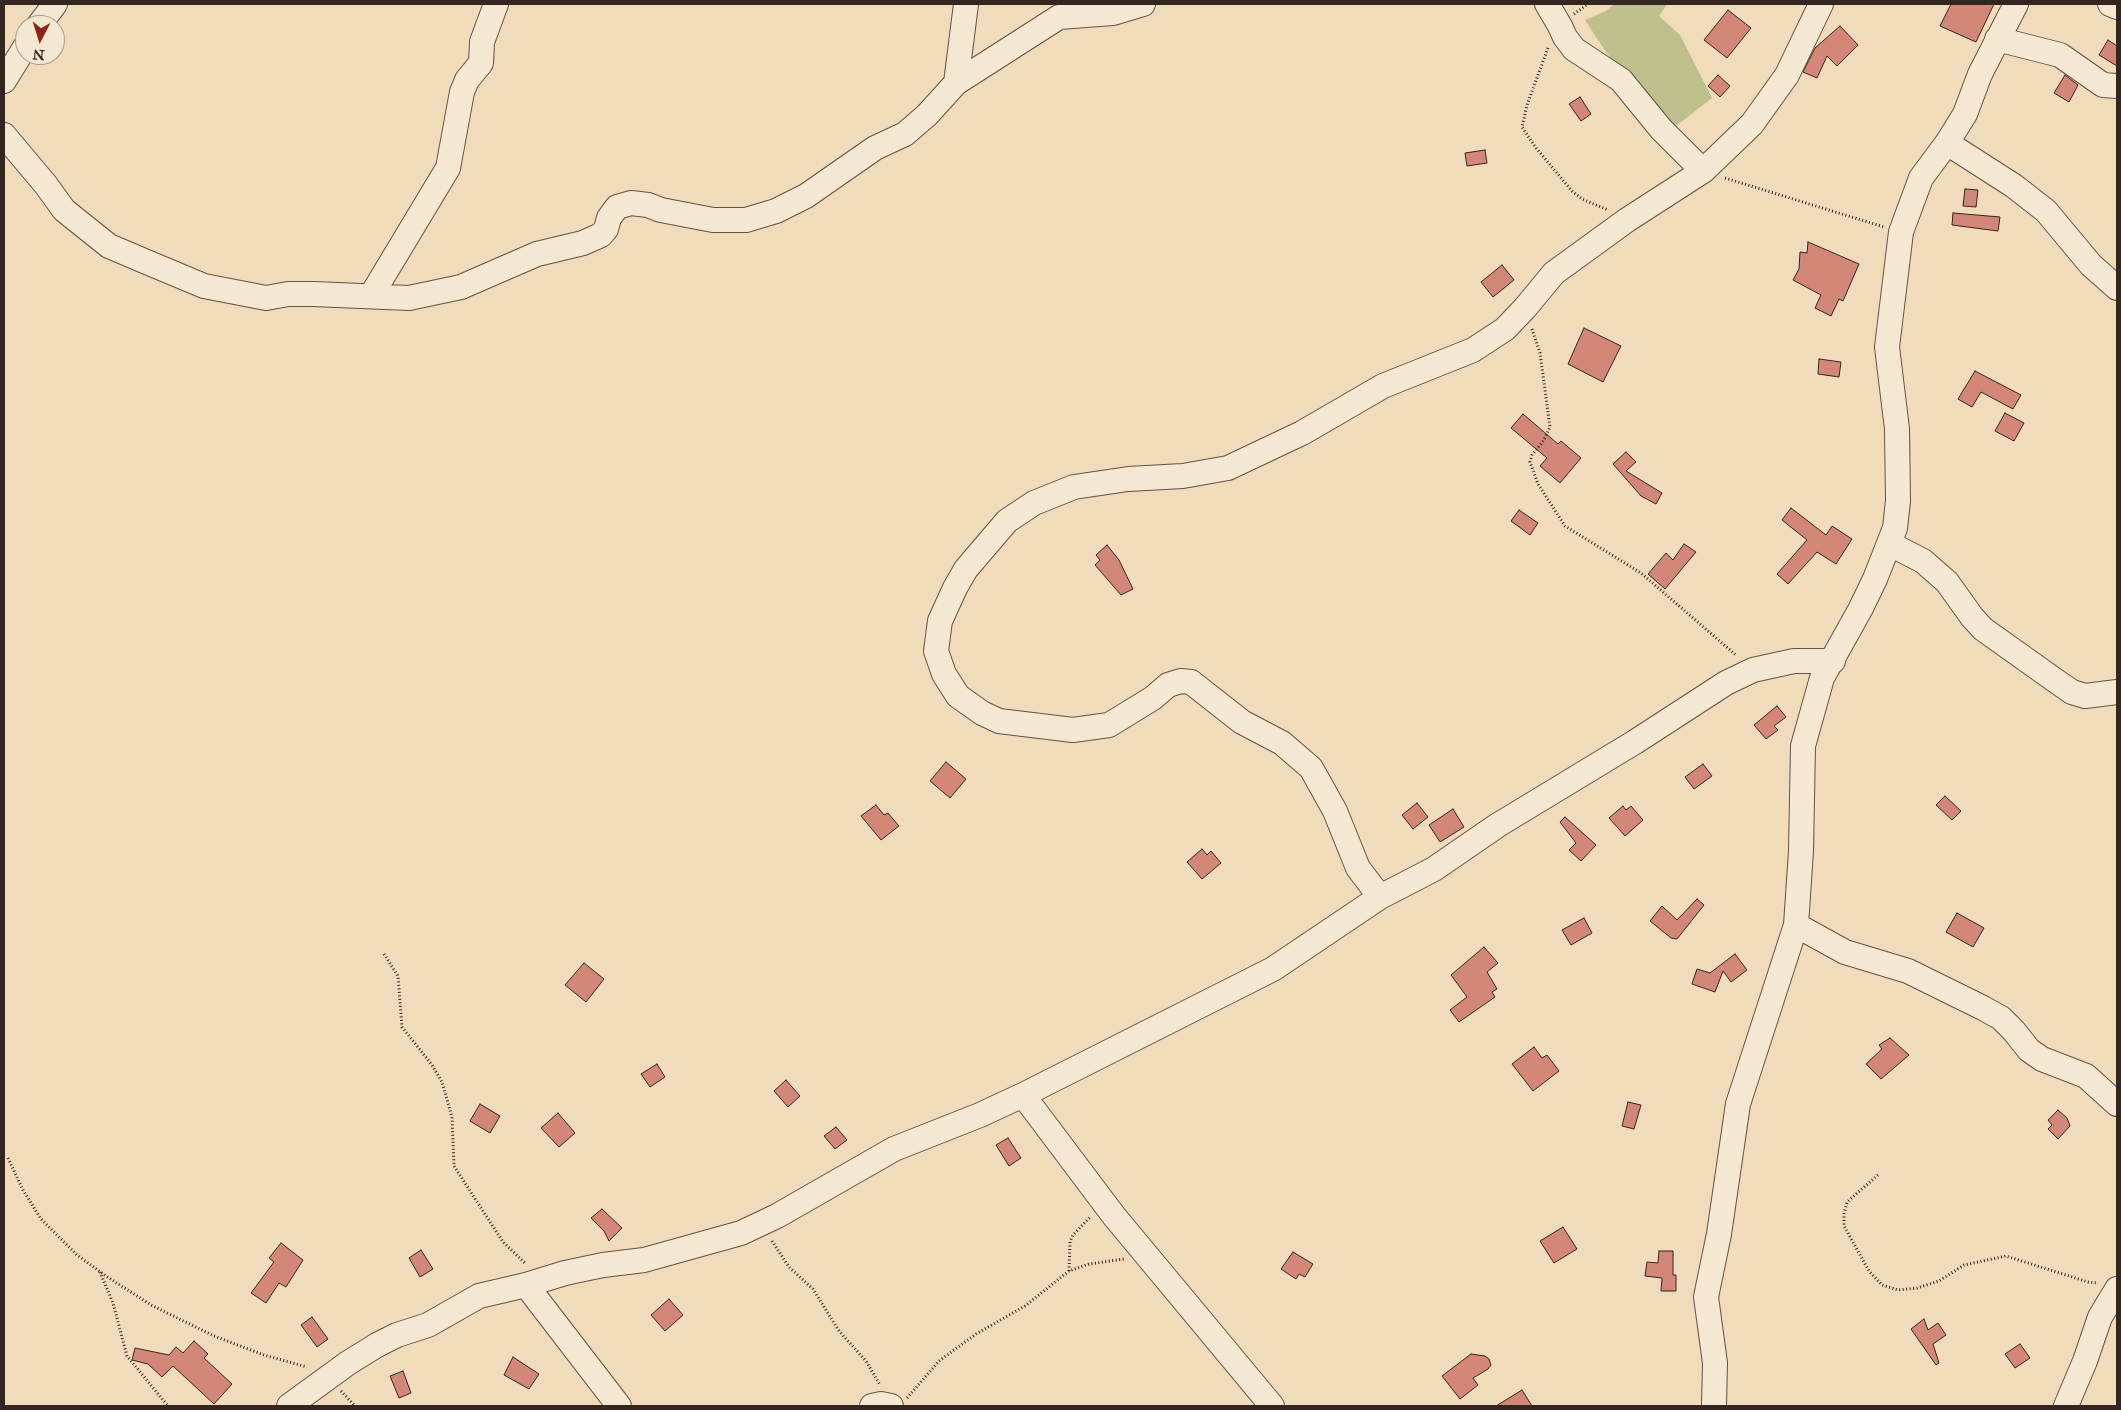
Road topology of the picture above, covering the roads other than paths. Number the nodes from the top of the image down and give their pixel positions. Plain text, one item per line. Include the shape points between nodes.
1 (55, 4) edge
2 (496, 4) edge
3 (966, 4) edge
4 (1143, 4) edge
5 (1547, 4) edge
6 (1821, 4) edge
7 (2016, 4) edge
8 (2110, 4) edge
9 (2117, 7) edge
10 (47, 15) edge
11 (1997, 39) junction
12 (15, 63) edge
13 (4, 81) edge
14 (956, 83) junction
15 (2117, 86) edge
16 (4, 135) edge
17 (1947, 143) junction
18 (1703, 171) junction
19 (2117, 288) edge
20 (371, 296) junction
21 (1890, 544) junction
22 (1833, 660) junction
23 (2117, 692) edge
24 (1380, 897) junction
25 (1796, 925) junction
26 (1023, 1095) junction
27 (2117, 1104) edge
28 (531, 1283) junction
29 (2107, 1286) edge
30 (896, 1404) edge
31 (289, 1406) edge
32 (619, 1406) edge
33 (872, 1406) edge
34 (1272, 1406) edge
35 (1714, 1406) edge
36 (2066, 1406) edge

1 - 10 street
2 - 20 street via 482,42 481,63 462,92 448,168
3 - 14 street
4 - 14 street via 1113,13 1059,17
5 - 18 street via 1574,49 1620,80
6 - 18 street via 1787,75 1752,124
7 - 11 street
8 - 9 street
11 - 15 street via 2060,55 2104,84
11 - 17 street via 1965,114
12 - 13 street
14 - 20 street via 927,116 905,134 875,148 806,196 776,211 746,220 713,220 631,204 617,207 601,235 583,243 537,254 461,287 409,298
16 - 20 street via 64,210 109,246 204,286 266,298 288,294
17 - 19 street via 2046,211 2091,266
17 - 21 street via 1921,178 1901,232 1887,347 1898,429 1898,501
18 - 24 street via 1554,273 1505,329 1473,350 1382,386 1302,433 1228,468 1074,487 1034,503 1007,520 976,556 940,621 936,651 944,674 958,696 999,722 1073,730 1109,725 1168,686 1181,681 1191,682 1242,722 1282,743 1311,768 1335,811 1358,868
21 - 22 street
21 - 23 street via 1923,561 1947,582 1983,629 2072,692 2085,696
22 - 24 street via 1794,662 1753,670 1726,683 1498,825 1434,869
22 - 25 street via 1822,678 1803,746 1802,850
24 - 26 street via 1274,969
25 - 27 street via 1845,952 1908,971 2002,1018 2029,1050 2042,1059 2086,1076
25 - 35 street via 1738,1104 1719,1234 1706,1296 1715,1363
26 - 28 street via 894,1149 741,1233 644,1260 564,1272
26 - 34 street via 1100,1197
28 - 31 street via 479,1296 428,1325 377,1345
28 - 32 street
29 - 36 street via 2085,1361
30 - 33 street

